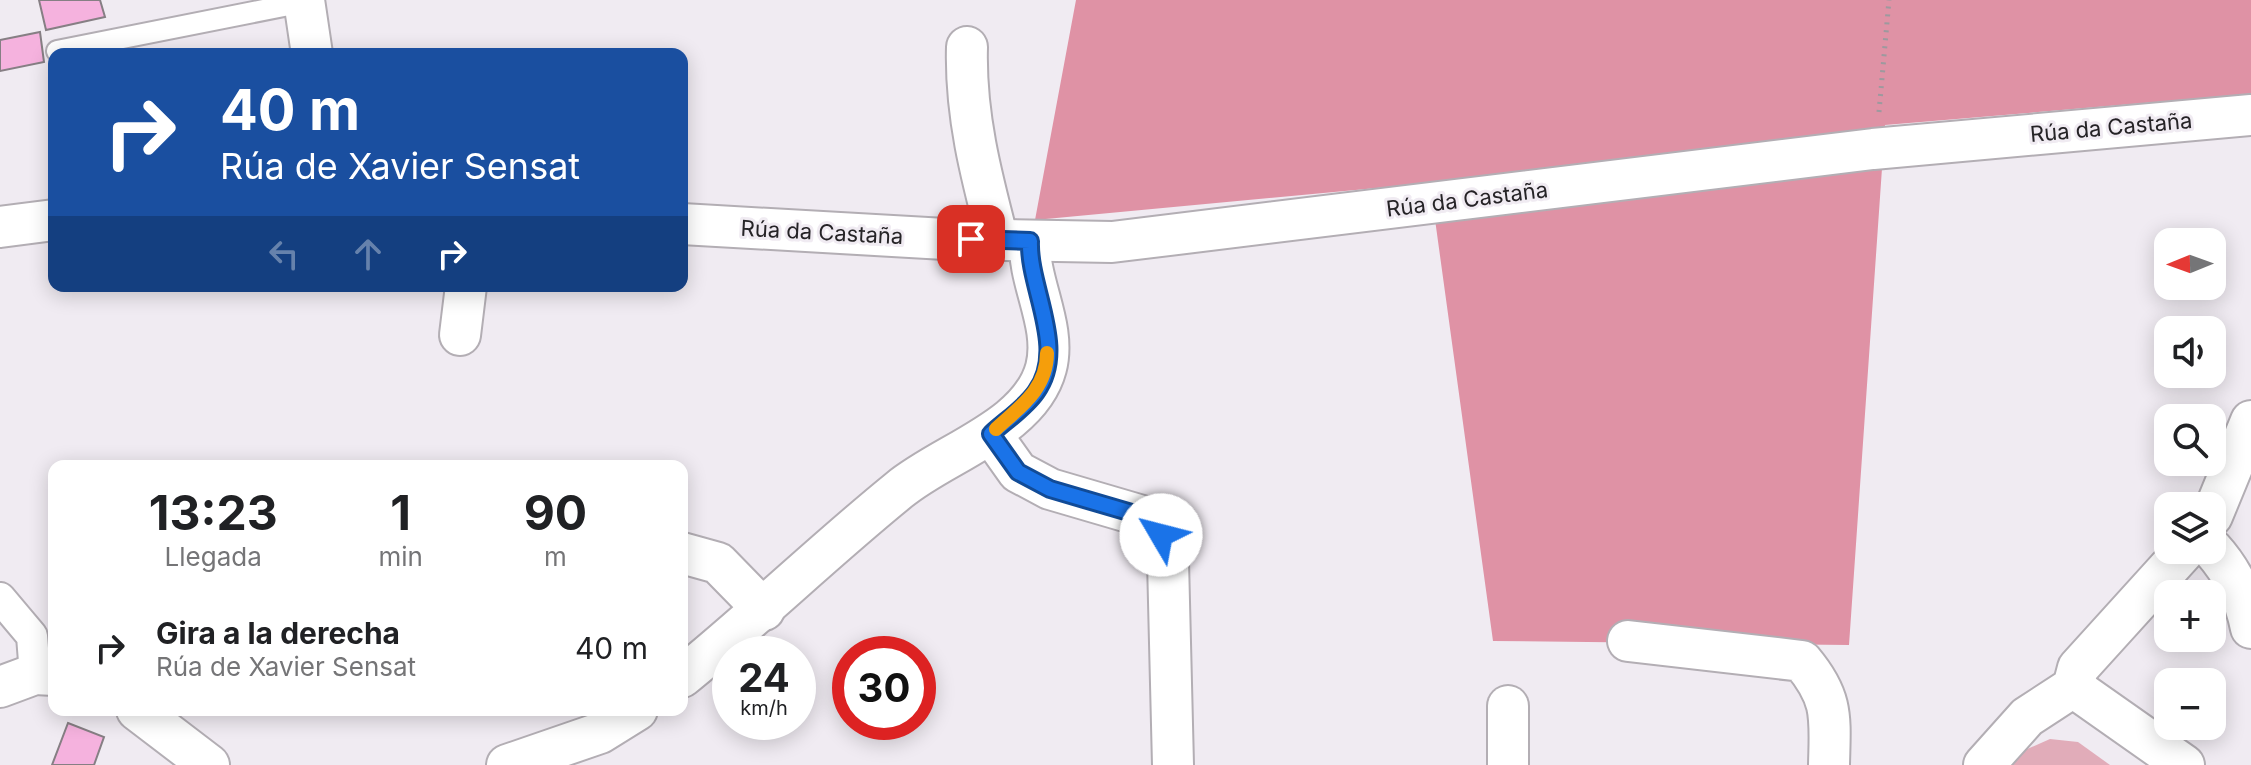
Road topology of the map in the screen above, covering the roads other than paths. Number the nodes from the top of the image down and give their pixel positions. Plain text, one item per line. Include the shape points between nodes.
1 (306, 1) edge
2 (967, 47) dead end
3 (72, 48) edge
4 (311, 48) edge
5 (2251, 115) edge
6 (48, 221) edge
7 (688, 224) edge
8 (0, 227) edge
9 (1014, 241) junction
10 (465, 292) edge
11 (460, 335) dead end
12 (2251, 421) edge
13 (991, 434) junction
14 (2222, 492) edge
15 (688, 555) edge
16 (2172, 564) edge
17 (2226, 564) edge
18 (0, 598) edge
19 (764, 610) junction
20 (2251, 628) edge
21 (1628, 641) dead end
22 (688, 672) edge
23 (30, 678) edge
24 (2073, 687) junction
25 (1508, 706) dead end
26 (145, 716) edge
27 (627, 716) edge
28 (209, 765) edge
29 (507, 765) edge
30 (1173, 765) edge
31 (1508, 765) edge
32 (1829, 765) edge
33 (1984, 765) edge
34 (2184, 765) edge

1 - 3 lane
1 - 4 street
2 - 9 street via 972,140
5 - 9 street, Rúa da Castaña via 1873,149 1112,242
6 - 8 street
7 - 9 street, Rúa da Castaña
9 - 13 street via 1047,337 1047,366 1037,391
10 - 11 street
12 - 14 street
13 - 19 street via 902,487
13 - 30 street via 1018,472 1050,489 1149,518 1161,535 1168,561
15 - 19 street via 718,563
16 - 24 street via 2078,668
17 - 20 street
18 - 23 street via 32,636
19 - 22 street
21 - 32 street via 1802,661 1822,685 1830,719
24 - 33 street via 2027,717
24 - 34 street
25 - 31 street
26 - 28 street
27 - 29 street via 600,733

